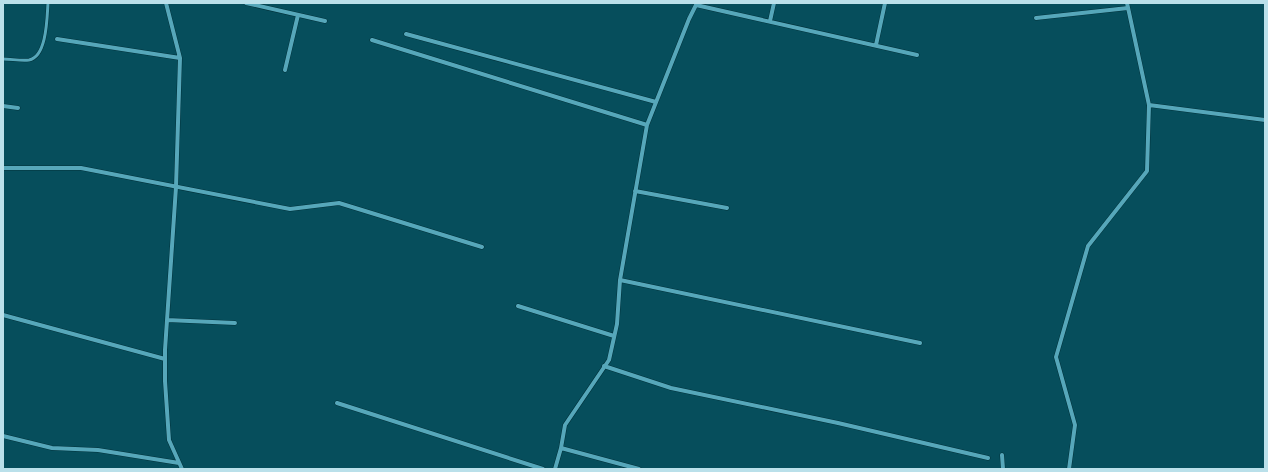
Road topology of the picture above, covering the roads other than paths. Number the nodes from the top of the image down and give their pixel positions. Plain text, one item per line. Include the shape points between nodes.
1 (48, 3) edge
2 (166, 3) edge
3 (246, 3) edge
4 (774, 3) edge
5 (885, 3) edge
6 (1127, 3) edge
7 (697, 4) edge
8 (1128, 8) junction
9 (298, 15) junction
10 (1036, 18) dead end
11 (325, 21) dead end
12 (770, 21) junction
13 (406, 34) dead end
14 (57, 39) dead end
15 (372, 40) dead end
16 (876, 45) junction
17 (917, 55) dead end
18 (180, 58) junction
19 (3, 59) edge
20 (285, 70) dead end
21 (656, 102) junction
22 (1149, 105) junction
23 (3, 106) edge
24 (18, 108) dead end
25 (1265, 120) edge
26 (647, 125) junction
27 (3, 168) edge
28 (176, 187) junction
29 (636, 191) junction
30 (727, 208) dead end
31 (482, 247) dead end
32 (620, 280) junction
33 (518, 306) dead end
34 (3, 315) edge
35 (167, 320) junction
36 (235, 323) dead end
37 (614, 336) junction
38 (920, 343) dead end
39 (165, 359) junction
40 (604, 366) junction
41 (337, 404) dead end
42 (3, 436) edge
43 (561, 448) junction
44 (1002, 455) dead end
45 (988, 458) dead end
46 (179, 462) junction
47 (182, 469) edge
48 (543, 469) edge
49 (555, 469) edge
50 (639, 469) edge
51 (1003, 469) edge
52 (1069, 469) edge

1 - 19 lane via 42,48 36,57 30,60
2 - 18 street
3 - 9 street
4 - 12 street
5 - 16 street
6 - 8 street
7 - 12 street
7 - 21 street
8 - 10 street
8 - 22 street
9 - 11 street
9 - 20 street
12 - 16 street
13 - 21 street
14 - 18 street
15 - 26 street
16 - 17 street
18 - 28 street
21 - 26 street
22 - 25 street
22 - 52 street via 1147,171 1088,246 1056,357 1075,425
23 - 24 street
26 - 29 street
27 - 28 street via 81,168
28 - 31 street via 290,208 339,204
28 - 35 street
29 - 30 street
29 - 32 street
32 - 37 street
32 - 38 street
33 - 37 street
34 - 39 street
35 - 36 street
35 - 39 street
37 - 40 street via 609,360
39 - 46 street via 169,440
40 - 43 street via 565,425
40 - 45 street via 671,388
41 - 48 street
42 - 46 street via 52,448 98,450
43 - 49 street
43 - 50 street
44 - 51 street
46 - 47 street

